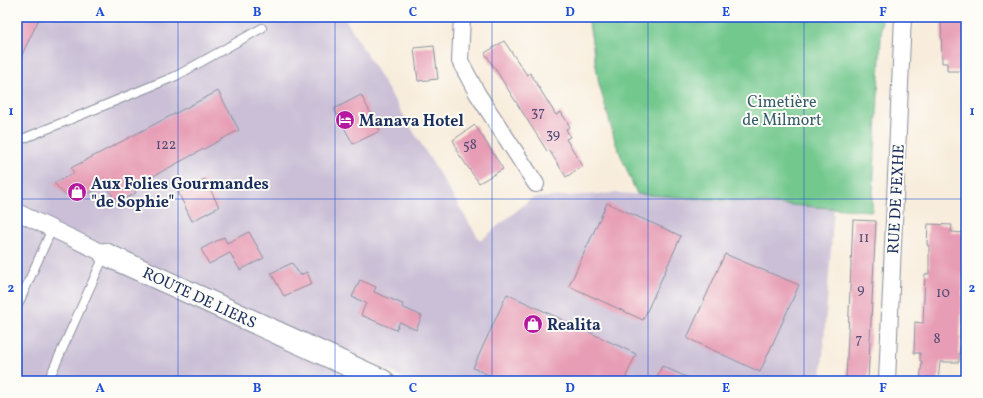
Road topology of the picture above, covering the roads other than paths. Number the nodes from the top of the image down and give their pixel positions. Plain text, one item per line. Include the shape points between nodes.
1 (462, 17) edge
2 (904, 17) edge
3 (262, 28) dead end
4 (20, 140) dead end
5 (536, 184) dead end
6 (17, 212) edge
7 (52, 229) junction
8 (105, 254) junction
9 (17, 307) edge
10 (48, 381) edge
11 (383, 381) edge
12 (887, 381) edge

1 - 5 street via 460,61 477,93
2 - 12 street, RUE DE FEXHE
3 - 4 lane via 176,76
6 - 7 street, ROUTE DE LIERS
7 - 8 street, ROUTE DE LIERS
7 - 9 lane
8 - 10 lane
8 - 11 street, ROUTE DE LIERS

